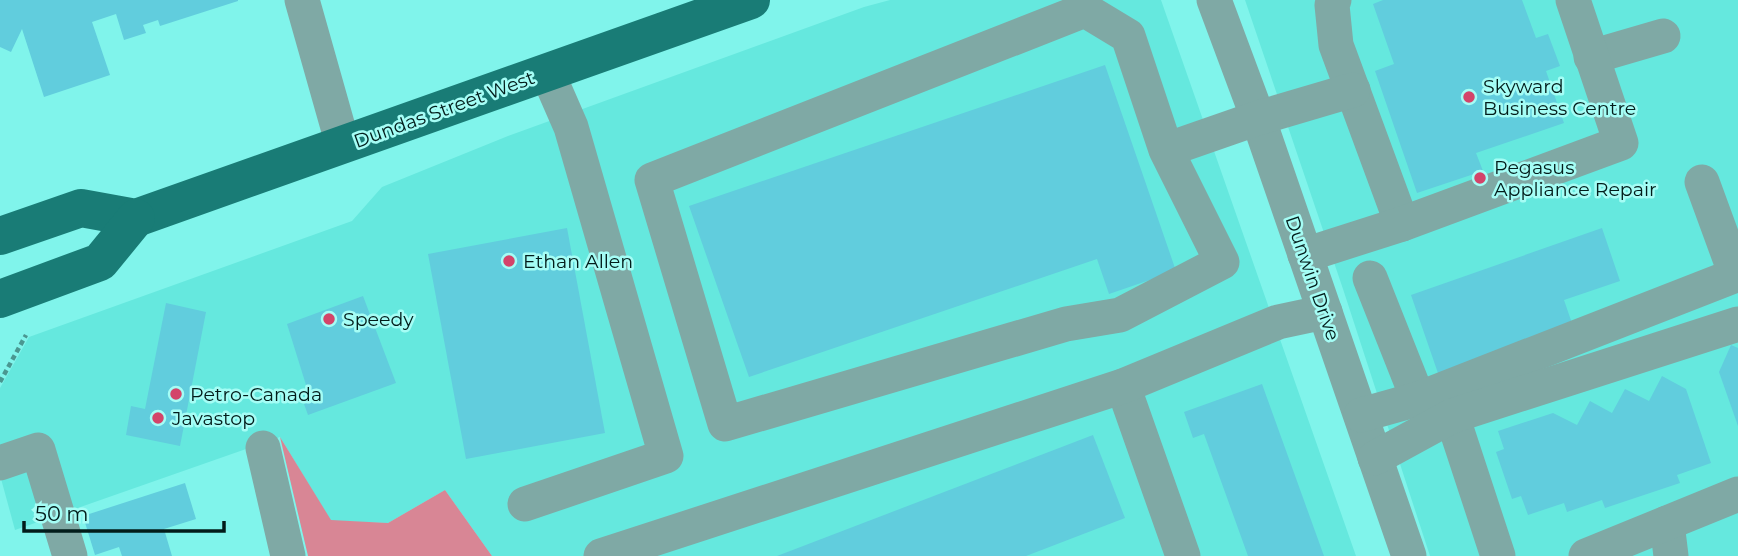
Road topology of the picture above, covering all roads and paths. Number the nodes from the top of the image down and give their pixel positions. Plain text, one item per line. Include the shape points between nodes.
1 (302, 0) edge
2 (751, 0) edge
3 (1214, 0) edge
4 (1334, 0) edge
5 (1573, 0) edge
6 (1663, 36) dead end
7 (1591, 57) junction
8 (547, 72) junction
9 (1353, 90) junction
10 (1258, 118) junction
11 (343, 145) junction
12 (1166, 150) junction
13 (1702, 182) dead end
14 (136, 218) junction
15 (1402, 224) junction
16 (0, 236) edge
17 (1305, 255) junction
18 (1370, 278) dead end
19 (0, 299) edge
20 (1325, 312) junction
21 (1738, 324) edge
22 (26, 335) dead end
23 (0, 382) edge
24 (1123, 386) junction
25 (1418, 399) junction
26 (1361, 415) junction
27 (1452, 416) junction
28 (262, 448) dead end
29 (1375, 458) junction
30 (0, 463) edge
31 (1737, 498) edge
32 (525, 504) dead end
33 (1669, 540) edge
34 (60, 553) edge
35 (288, 556) edge
36 (601, 556) edge
37 (1182, 556) edge
38 (1409, 556) edge
39 (1498, 556) edge
40 (1586, 556) edge

1 - 11 street
2 - 8 main road, Dundas Street West
3 - 10 street, Dunwin Drive
4 - 9 street via 1336,45
5 - 7 street
6 - 7 street
7 - 15 street via 1621,144
8 - 11 main road, Dundas Street West
8 - 32 street via 571,127 666,456
9 - 10 street
9 - 15 street
10 - 12 street
10 - 17 street, Dunwin Drive
11 - 14 main road, Dundas Street West
12 - 12 street via 1128,36 1085,10 652,180 725,424 1066,324 1120,315 1222,262
13 - 25 street via 1735,275
14 - 16 main road, Dundas Street West via 81,208
14 - 19 main road via 100,262
15 - 17 street
17 - 20 street, Dunwin Drive
18 - 25 street
20 - 24 street via 1278,322
20 - 26 street, Dunwin Drive
21 - 27 street
22 - 23 path
24 - 36 street
24 - 37 street
25 - 26 street
26 - 29 street, Dunwin Drive
27 - 29 street
27 - 39 street
28 - 35 street
29 - 38 street, Dunwin Drive
30 - 34 street via 38,450
31 - 33 street
33 - 40 street

